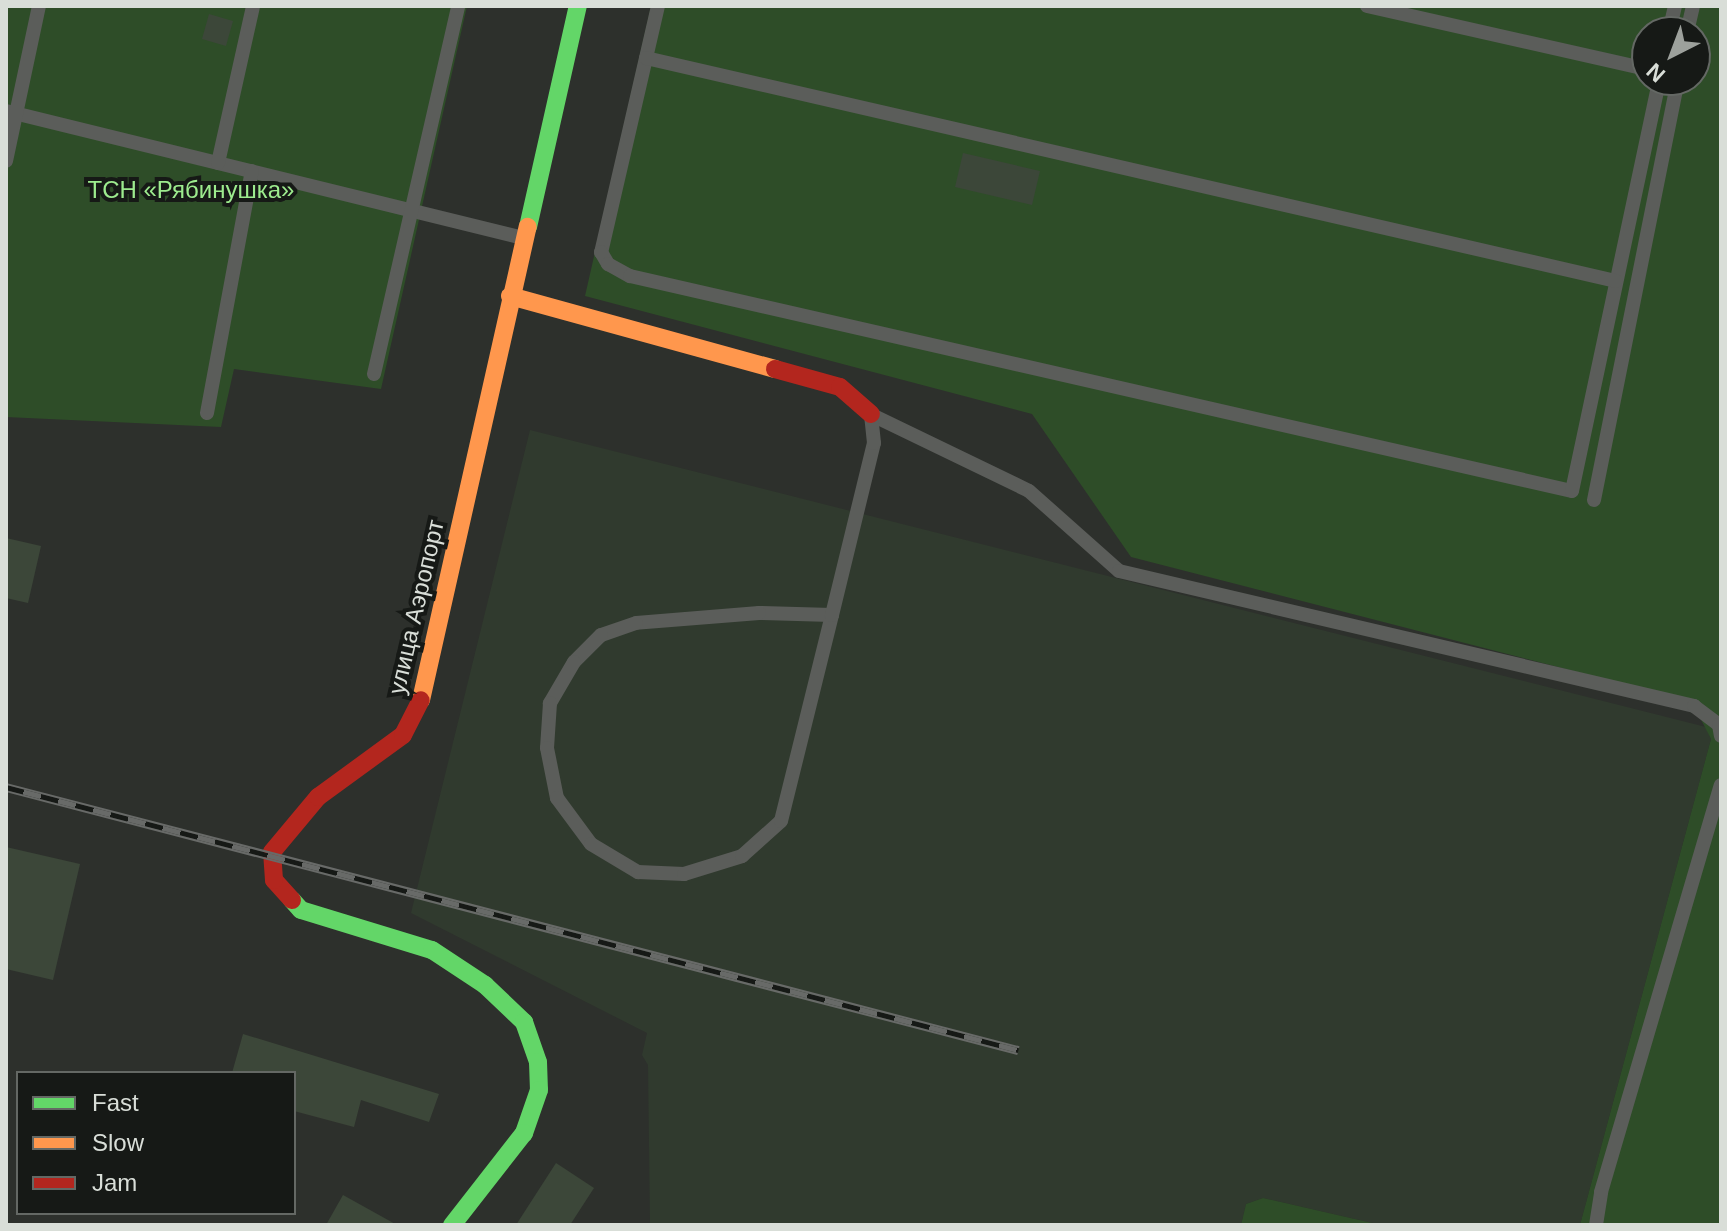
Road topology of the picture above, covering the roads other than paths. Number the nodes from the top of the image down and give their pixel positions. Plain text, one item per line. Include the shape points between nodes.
1 (39, 6) edge
2 (253, 6) edge
3 (458, 6) edge
4 (578, 6) edge
5 (658, 6) edge
6 (1367, 6) edge
7 (646, 58) junction
8 (1631, 65) edge
9 (1656, 96) edge
10 (1675, 96) edge
11 (11, 112) edge
12 (6, 161) edge
13 (218, 163) junction
14 (252, 171) junction
15 (412, 211) junction
16 (524, 238) junction
17 (1616, 281) junction
18 (510, 296) junction
19 (374, 374) dead end
20 (207, 413) dead end
21 (871, 414) junction
22 (1594, 500) dead end
23 (832, 615) junction
24 (1721, 736) edge
25 (1721, 785) edge
26 (452, 1225) edge
27 (1596, 1225) edge

1 - 11 lane
2 - 13 lane
3 - 15 lane
4 - 16 street, улица Аэропорт
5 - 7 lane
6 - 8 lane
7 - 17 lane
7 - 17 lane via 601,252 608,264 630,276 1572,491
9 - 17 lane
10 - 22 lane
11 - 12 lane
11 - 13 lane
13 - 14 lane
14 - 15 lane
14 - 20 lane
15 - 16 lane
15 - 19 lane
16 - 18 street, улица Аэропорт
18 - 21 street via 840,387
18 - 26 street, улица Аэропорт via 423,697 403,735 318,797 272,852 274,880 301,910 432,950 485,985 524,1022 538,1062 539,1090 524,1133
21 - 23 lane via 874,443
21 - 24 lane via 1029,491 1119,571 1694,706 1719,725
23 - 23 lane via 759,613 636,623 601,635 574,662 550,703 547,748 557,798 591,844 638,872 684,874 742,856 781,821
25 - 27 lane via 1601,1192

